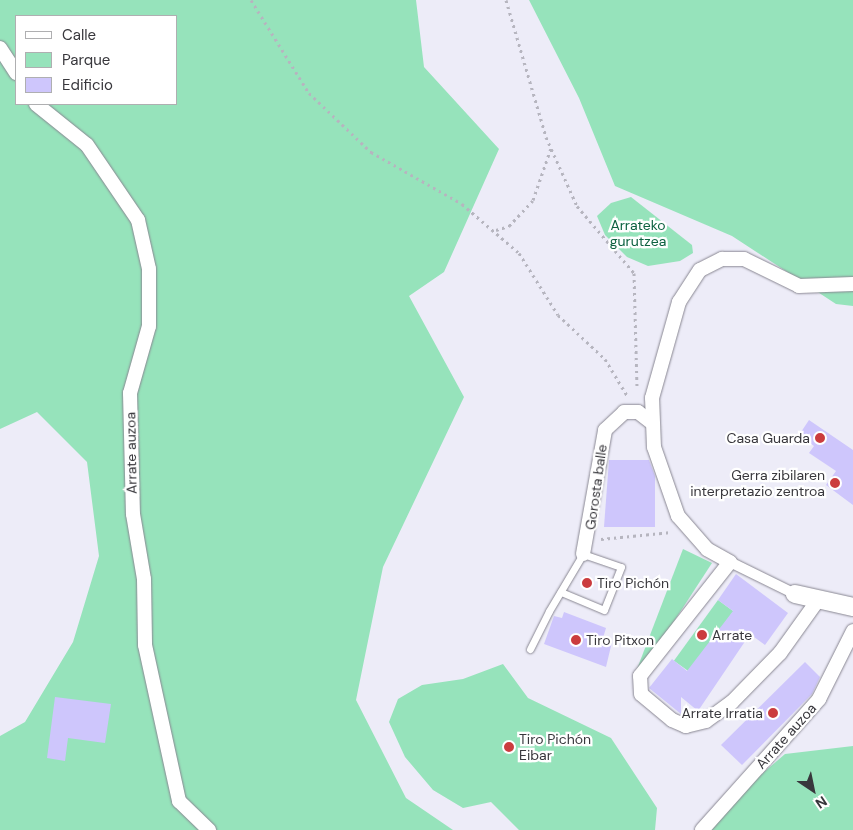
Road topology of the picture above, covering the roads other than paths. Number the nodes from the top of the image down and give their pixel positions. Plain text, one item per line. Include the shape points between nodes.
1 (0, 48) edge
2 (15, 72) edge
3 (37, 105) edge
4 (853, 284) edge
5 (651, 422) junction
6 (583, 554) junction
7 (730, 562) junction
8 (561, 592) junction
9 (795, 594) joint
10 (818, 600) junction
11 (853, 607) edge
12 (853, 631) edge
13 (530, 649) dead end
14 (209, 830) edge
15 (702, 830) edge

1 - 2 street
3 - 14 street, Arrate auzoa via 87,145 138,220 149,269 149,326 130,393 132,514 144,579 145,645 179,801
4 - 5 street via 799,286 744,259 722,259 700,270 679,302 652,398
5 - 6 street, Gorosta balle via 638,412 624,412 605,430
5 - 7 street via 668,497 690,530 708,549
6 - 8 lane
6 - 8 lane via 621,567 604,610
7 - 9 street
7 - 10 street via 640,676 641,694 672,720 686,726 706,721 732,702 780,653
8 - 13 lane
9 - 10 street
10 - 11 street
12 - 15 street, Arrate auzoa via 818,699

